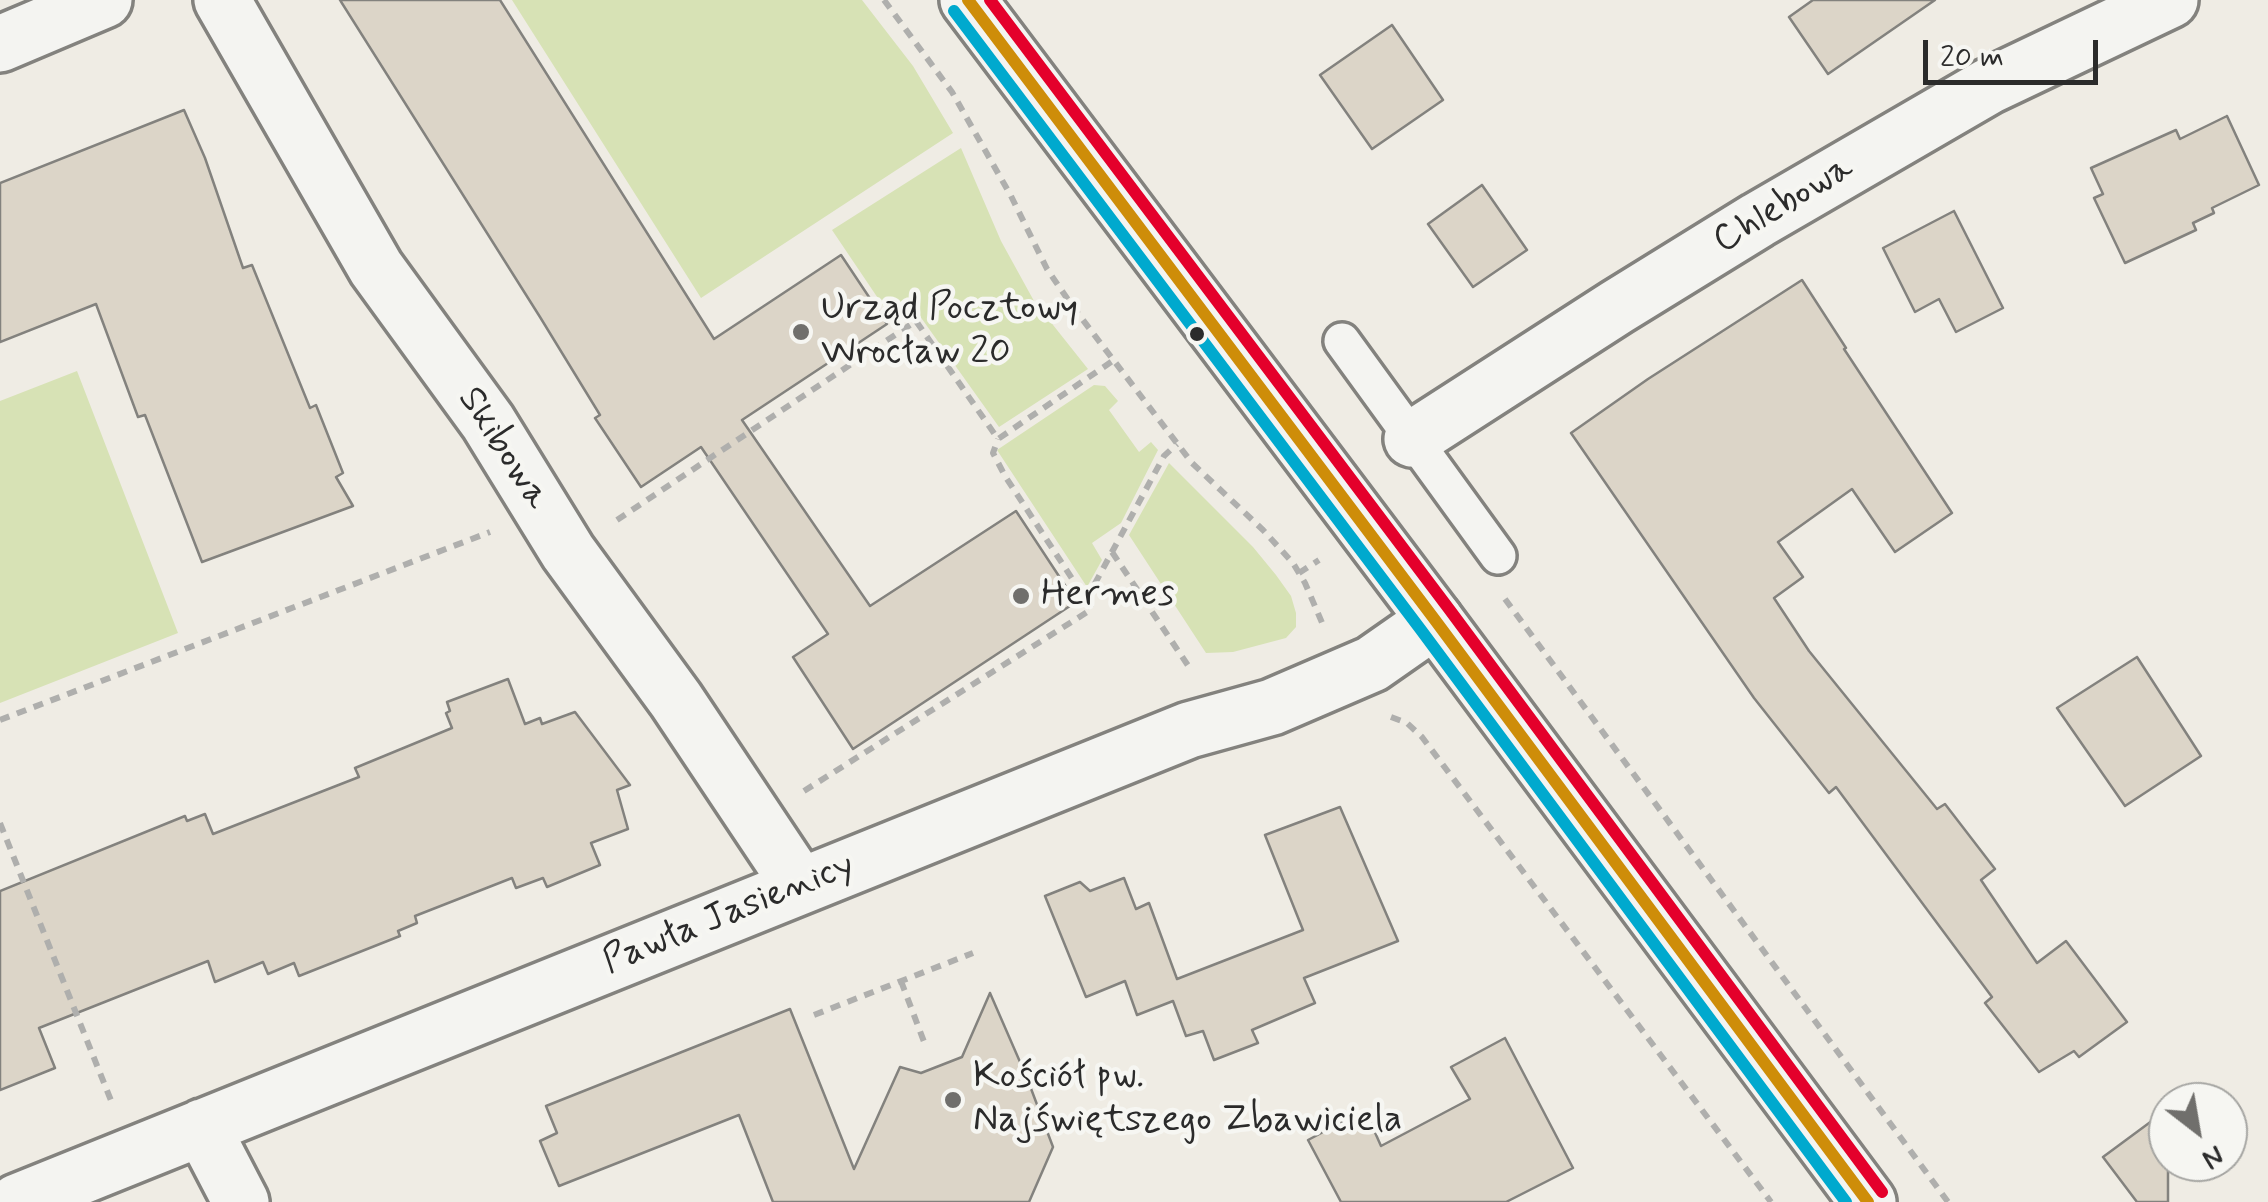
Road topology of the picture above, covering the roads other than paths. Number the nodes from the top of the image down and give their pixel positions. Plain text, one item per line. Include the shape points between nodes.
1 (104, 0) edge
2 (222, 0) edge
3 (968, 0) edge
4 (2170, 0) edge
5 (0, 44) edge
6 (1342, 341) dead end
7 (1412, 439) junction
8 (1498, 556) dead end
9 (1434, 620) junction
10 (800, 886) junction
11 (202, 1127) junction
12 (17, 1202) edge
13 (240, 1202) edge
14 (1868, 1202) edge

1 - 5 street
2 - 10 street, Skibowa via 376,268 488,422
3 - 9 street
4 - 7 street, Chlebowa via 1988,86 1758,220
6 - 7 lane
7 - 8 lane
9 - 10 street, Pawła Jasienicy via 1372,664 1272,707 1189,730
9 - 14 street
10 - 11 street, Pawła Jasienicy
11 - 12 street, Pawła Jasienicy
11 - 13 street

